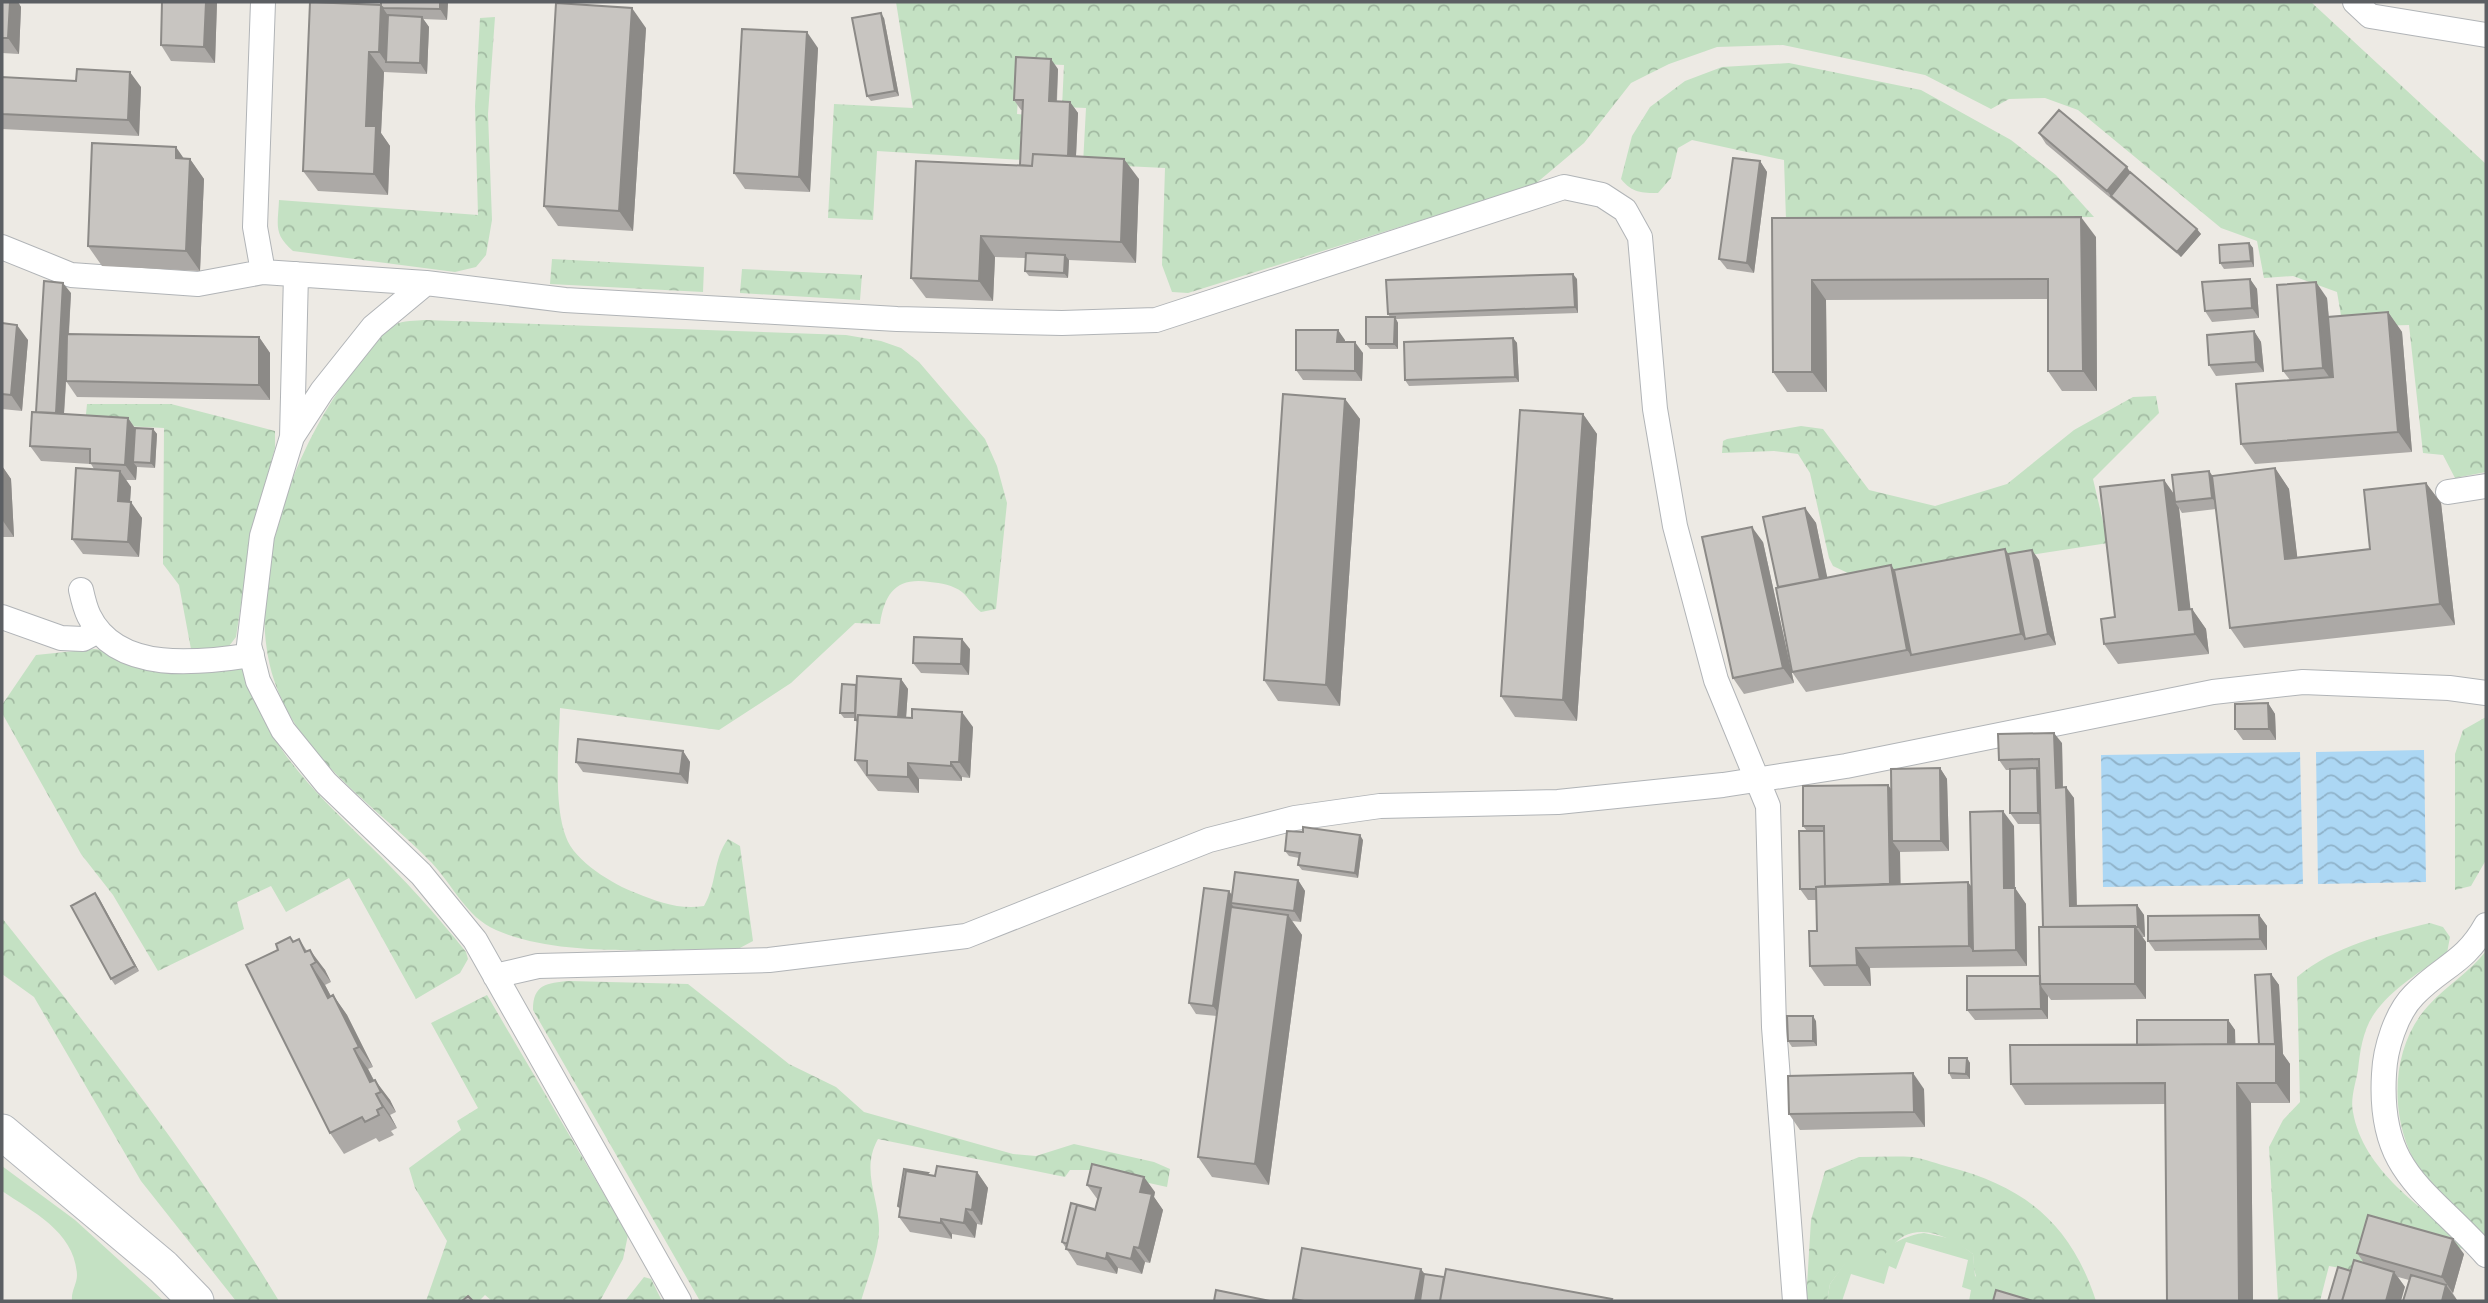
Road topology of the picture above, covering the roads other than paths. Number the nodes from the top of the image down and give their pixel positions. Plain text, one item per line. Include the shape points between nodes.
1 (263, 2) edge
2 (2355, 2) edge
3 (2486, 35) edge
4 (2, 247) edge
5 (263, 272) junction
6 (296, 274) junction
7 (426, 284) junction
8 (292, 438) junction
9 (2486, 486) edge
10 (2448, 492) dead end
11 (81, 590) dead end
12 (2, 617) edge
13 (98, 631) junction
14 (252, 655) junction
15 (2486, 693) edge
16 (1759, 779) junction
17 (2486, 925) edge
18 (495, 976) junction
19 (2, 1132) edge
20 (2486, 1255) edge
21 (196, 1301) edge
22 (679, 1301) edge
23 (1795, 1301) edge

1 - 5 street via 256,227
2 - 3 street via 2370,16
4 - 5 street via 71,275 198,284
5 - 6 street
6 - 7 street
6 - 8 street
7 - 8 street via 373,327
7 - 16 street via 565,300 897,319 1156,320 1564,187 1602,195 1625,210 1640,237 1655,409 1675,526 1716,680
8 - 14 street via 262,536 249,645
9 - 10 street
11 - 13 street
12 - 13 street via 61,638 83,639
13 - 14 street via 121,648 178,662
14 - 18 street via 258,681 283,730 326,783 421,874 475,940
15 - 16 street via 2303,682 2213,692 1846,766
16 - 18 street via 1558,802 1380,806 1295,818 1209,840 966,936 769,960 538,967
16 - 23 street via 1768,806 1774,1027
17 - 20 street via 2474,947 2413,996 2396,1025 2384,1058 2382,1107 2388,1142 2412,1181
18 - 22 street
19 - 21 street via 163,1267

